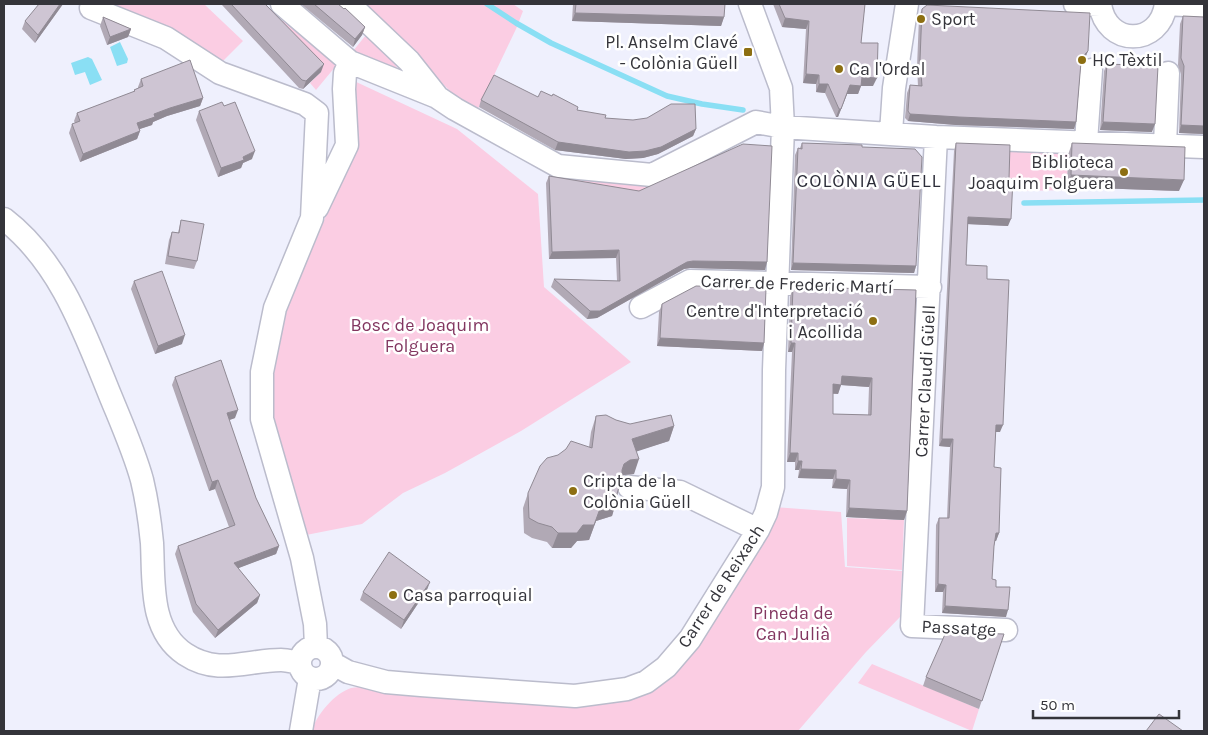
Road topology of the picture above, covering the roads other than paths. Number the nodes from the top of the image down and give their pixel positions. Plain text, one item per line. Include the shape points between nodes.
1 (282, 4) edge
2 (349, 4) edge
3 (750, 4) edge
4 (907, 4) edge
5 (1075, 4) edge
6 (1100, 4) edge
7 (1166, 4) edge
8 (1204, 6) edge
9 (91, 8) dead end
10 (350, 62) junction
11 (1091, 70) dead end
12 (1168, 73) dead end
13 (437, 97) junction
14 (783, 127) junction
15 (891, 133) junction
16 (936, 137) junction
17 (1086, 142) junction
18 (1165, 145) junction
19 (1204, 147) edge
20 (312, 218) junction
21 (4, 219) edge
22 (777, 282) junction
23 (930, 287) junction
24 (641, 307) dead end
25 (629, 487) dead end
26 (750, 526) dead end
27 (912, 626) joint
28 (1006, 630) dead end
29 (316, 646) junction
30 (332, 663) junction
31 (305, 670) junction
32 (301, 731) edge

1 - 10 street
2 - 13 street via 408,61
3 - 14 street, Carrer de Reixach via 781,88
4 - 15 street via 894,88
5 - 6 street
6 - 7 street via 1108,25 1127,36 1139,36 1158,25
7 - 8 street
9 - 20 street via 166,38 220,73 305,104 318,113
10 - 13 street
10 - 20 street via 344,89 347,145
11 - 17 street
12 - 18 street
13 - 14 street via 558,166 652,175 756,122
14 - 15 street
14 - 22 street, Carrer de Reixach
15 - 16 street
16 - 17 street
16 - 23 street, Carrer Claudi Güell
17 - 18 street
18 - 19 street
20 - 29 street via 275,308 262,372 262,419 302,558
21 - 31 street via 41,254 62,288 118,415 141,478 150,527 155,603 159,621 170,641 186,655 208,664 241,666 283,660
22 - 23 street, Carrer de Frederic Martí
22 - 24 street, Carrer de Frederic Martí via 690,281
22 - 30 street, Carrer de Reixach via 773,487 766,514 690,639 666,667 646,682 576,696 386,682 348,672
23 - 27 street, Carrer Claudi Güell
25 - 26 street via 680,492
27 - 28 street, Passatge
29 - 30 street via 325,650
29 - 31 street via 303,653
30 - 31 street via 325,676 315,679
31 - 32 street

